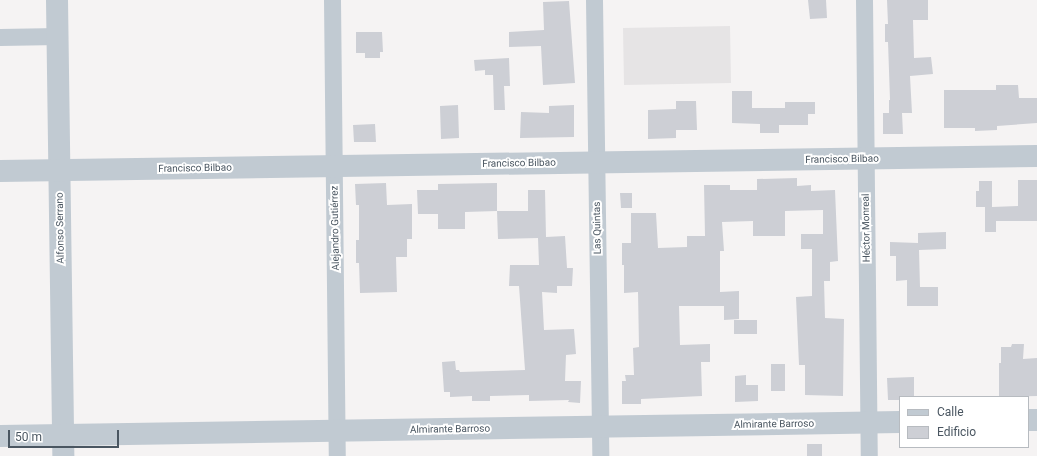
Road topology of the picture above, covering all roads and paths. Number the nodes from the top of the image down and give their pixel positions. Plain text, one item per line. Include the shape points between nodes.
1 (57, 0) edge
2 (332, 0) edge
3 (594, 0) edge
4 (864, 0) edge
5 (58, 36) junction
6 (0, 37) edge
7 (1037, 156) edge
8 (865, 158) junction
9 (596, 162) junction
10 (334, 166) junction
11 (60, 170) junction
12 (0, 171) edge
13 (899, 422) edge
14 (869, 423) junction
15 (599, 427) junction
16 (337, 430) junction
17 (63, 434) junction
18 (0, 436) edge
19 (63, 456) edge
20 (337, 456) edge
21 (600, 456) edge
22 (869, 456) edge

1 - 5 street, Alfonso Serrano
2 - 10 street, Alejandro Gutiérrez
3 - 9 street, Las Quintas
4 - 8 street, Héctor Monreal
5 - 6 street
5 - 11 street, Alfonso Serrano
7 - 8 street, Francisco Bilbao
8 - 9 street, Francisco Bilbao
8 - 14 street, Héctor Monreal
9 - 10 street, Francisco Bilbao
9 - 15 street, Las Quintas
10 - 11 street, Francisco Bilbao
10 - 16 street, Alejandro Gutiérrez
11 - 12 street, Francisco Bilbao
11 - 17 street, Alfonso Serrano
13 - 14 street, Almirante Barroso
14 - 15 street, Almirante Barroso
14 - 22 street, Héctor Monreal
15 - 16 street, Almirante Barroso
15 - 21 street, Las Quintas
16 - 17 street, Almirante Barroso
16 - 20 street, Alejandro Gutiérrez
17 - 18 street, Almirante Barroso
17 - 19 street, Alfonso Serrano

